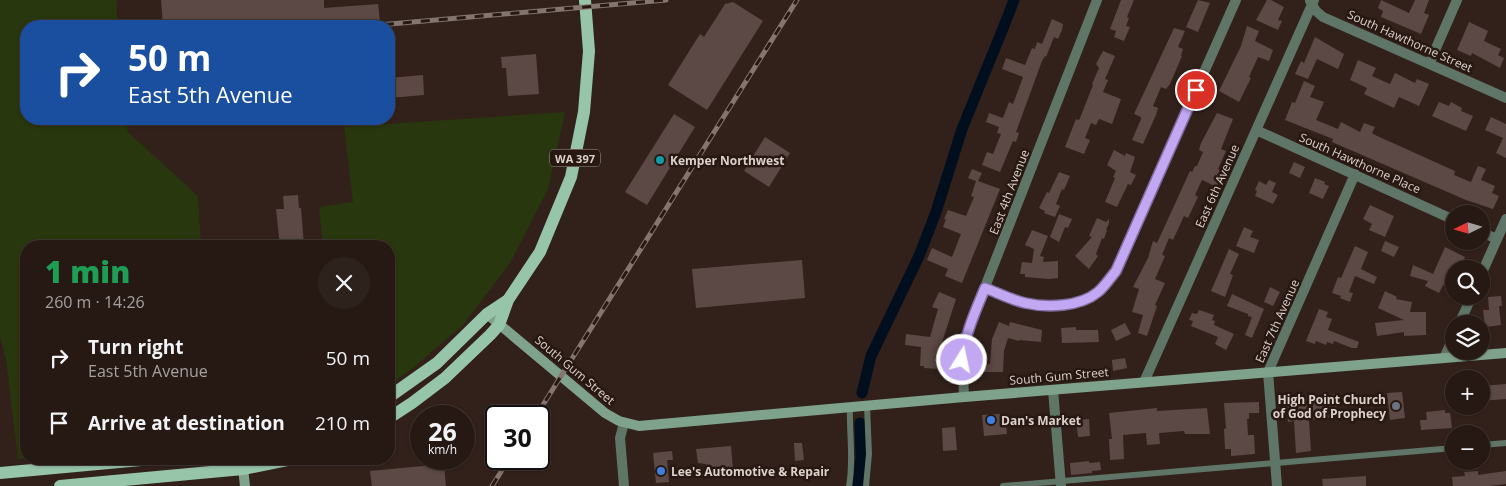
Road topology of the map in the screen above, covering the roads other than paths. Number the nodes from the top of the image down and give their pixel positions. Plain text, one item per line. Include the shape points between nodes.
1 (585, 0) edge
2 (1097, 0) edge
3 (1236, 0) edge
4 (1457, 0) edge
5 (1312, 1) edge
6 (1429, 64) junction
7 (1506, 98) edge
8 (1256, 130) junction
9 (1355, 174) junction
10 (1445, 216) edge
11 (1506, 219) edge
12 (1490, 236) edge
13 (1497, 239) junction
14 (1487, 260) edge
15 (985, 288) junction
16 (508, 300) junction
17 (487, 314) junction
18 (499, 325) junction
19 (1506, 353) edge
20 (1444, 358) joint
21 (1268, 372) junction
22 (1144, 382) junction
23 (1054, 390) junction
24 (395, 393) edge
25 (964, 397) junction
26 (867, 406) junction
27 (850, 408) junction
28 (395, 414) edge
29 (624, 423) junction
30 (1506, 443) edge
31 (1490, 444) edge
32 (1445, 449) edge
33 (1275, 462) junction
34 (82, 465) edge
35 (238, 465) edge
36 (243, 465) edge
37 (0, 472) edge
38 (158, 482) edge
39 (1061, 484) edge
40 (60, 486) edge
41 (245, 486) edge
42 (624, 486) edge
43 (849, 486) edge
44 (866, 486) edge
45 (1002, 486) edge
46 (1277, 486) edge

1 - 16 main road, WA 397 via 589,51 587,77 584,112 571,177 540,252
2 - 15 street, East 4th Avenue
3 - 15 street via 1116,271 1107,283 1087,299 1052,305 1024,303
4 - 6 street
5 - 6 street, South Hawthorne Street via 1322,16
5 - 8 street, East 6th Avenue
6 - 7 street, South Hawthorne Street
8 - 9 street, South Hawthorne Place
8 - 22 street, East 6th Avenue
9 - 10 street, South Hawthorne Place
9 - 21 street, East 7th Avenue
11 - 13 street
12 - 13 street
13 - 14 street
15 - 25 street, East 4th Avenue via 964,342
16 - 17 main road, WA 397
16 - 18 main road, WA 397
17 - 18 main road, South Gum Street
17 - 24 main road, WA 397 via 437,363
18 - 28 main road, WA 397 via 445,378
18 - 29 main road, South Gum Street via 605,413
19 - 20 main road, South Gum Street
20 - 21 main road, South Gum Street
21 - 22 main road, South Gum Street
21 - 33 street, East 7th Avenue
22 - 23 main road, South Gum Street
23 - 25 main road, South Gum Street
23 - 39 street
25 - 26 main road, South Gum Street
26 - 27 main road, South Gum Street
26 - 44 lane via 869,454
27 - 29 main road, South Gum Street via 644,426
27 - 43 lane via 852,457
29 - 42 street via 620,438
30 - 31 lane
32 - 33 lane
33 - 39 lane
33 - 46 street, East 7th Avenue
34 - 37 main road
35 - 38 main road
36 - 41 main road
38 - 40 main road
39 - 45 lane

